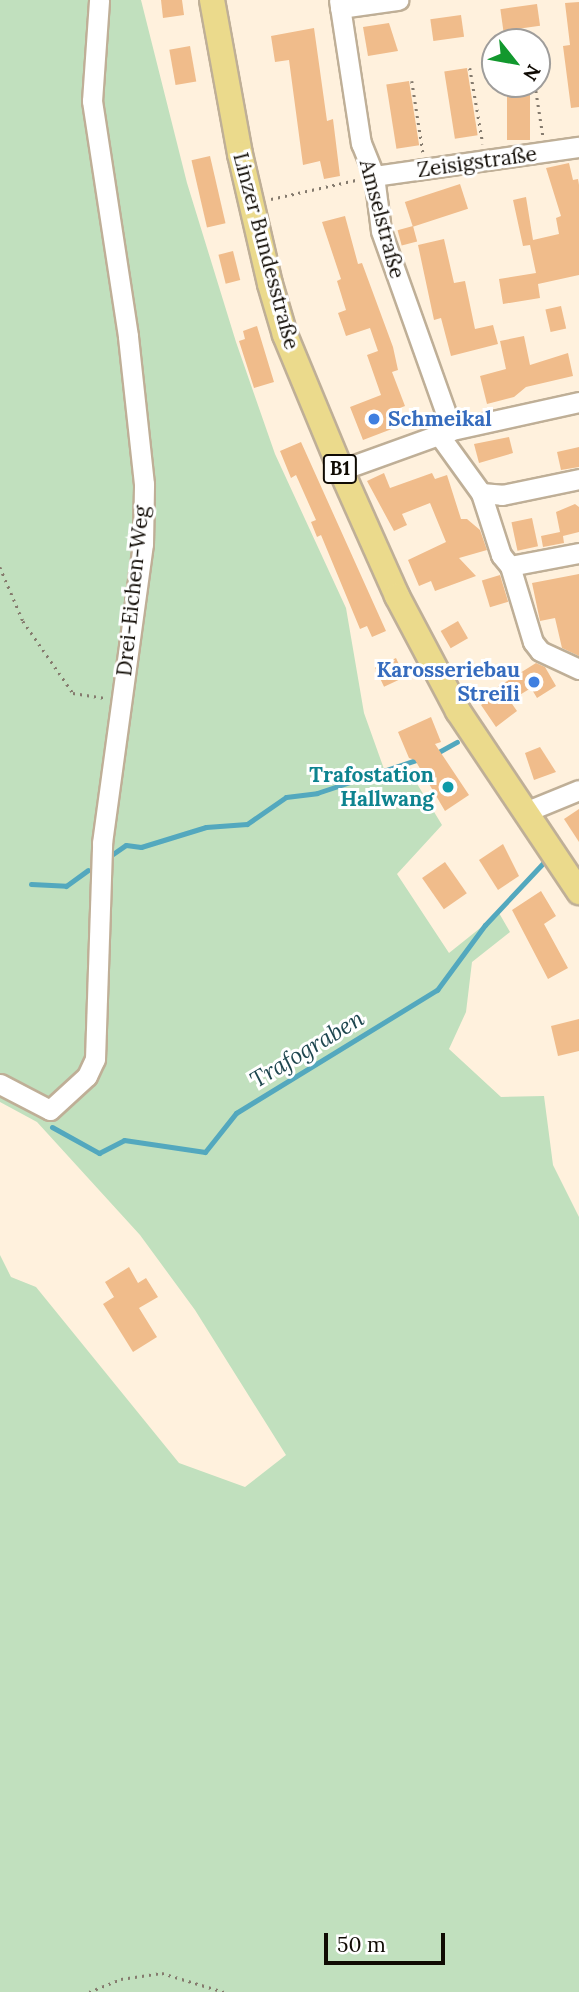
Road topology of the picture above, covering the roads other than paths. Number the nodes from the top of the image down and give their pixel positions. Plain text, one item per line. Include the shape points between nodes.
1 (99, 0) edge
2 (212, 0) edge
3 (398, 0) edge
4 (339, 4) edge
5 (579, 147) edge
6 (374, 176) junction
7 (579, 402) edge
8 (446, 433) junction
9 (341, 470) junction
10 (579, 479) edge
11 (481, 492) junction
12 (579, 553) edge
13 (510, 566) junction
14 (579, 669) edge
15 (579, 790) edge
16 (525, 812) junction
17 (579, 892) edge
18 (0, 1084) edge

1 - 18 street, Drei-Eichen-Weg via 92,101 128,336 144,484 143,544 102,843 95,1059 87,1076 50,1110
2 - 9 main road, Linzer Bundesstraße / B1 via 240,155 270,284 285,335
3 - 4 street
4 - 6 street, Amselstraße via 360,143
5 - 6 street, Zeisigstraße
6 - 8 street, Amselstraße via 381,231
7 - 8 street
8 - 9 street
8 - 11 street, Amselstraße
9 - 16 main road, Linzer Bundesstraße / B1 via 403,608 458,711
10 - 11 street via 502,495
11 - 13 street, Amselstraße via 501,555
12 - 13 street
13 - 14 street, Amselstraße via 533,642 540,651
15 - 16 street
16 - 17 main road, Linzer Bundesstraße / B1

